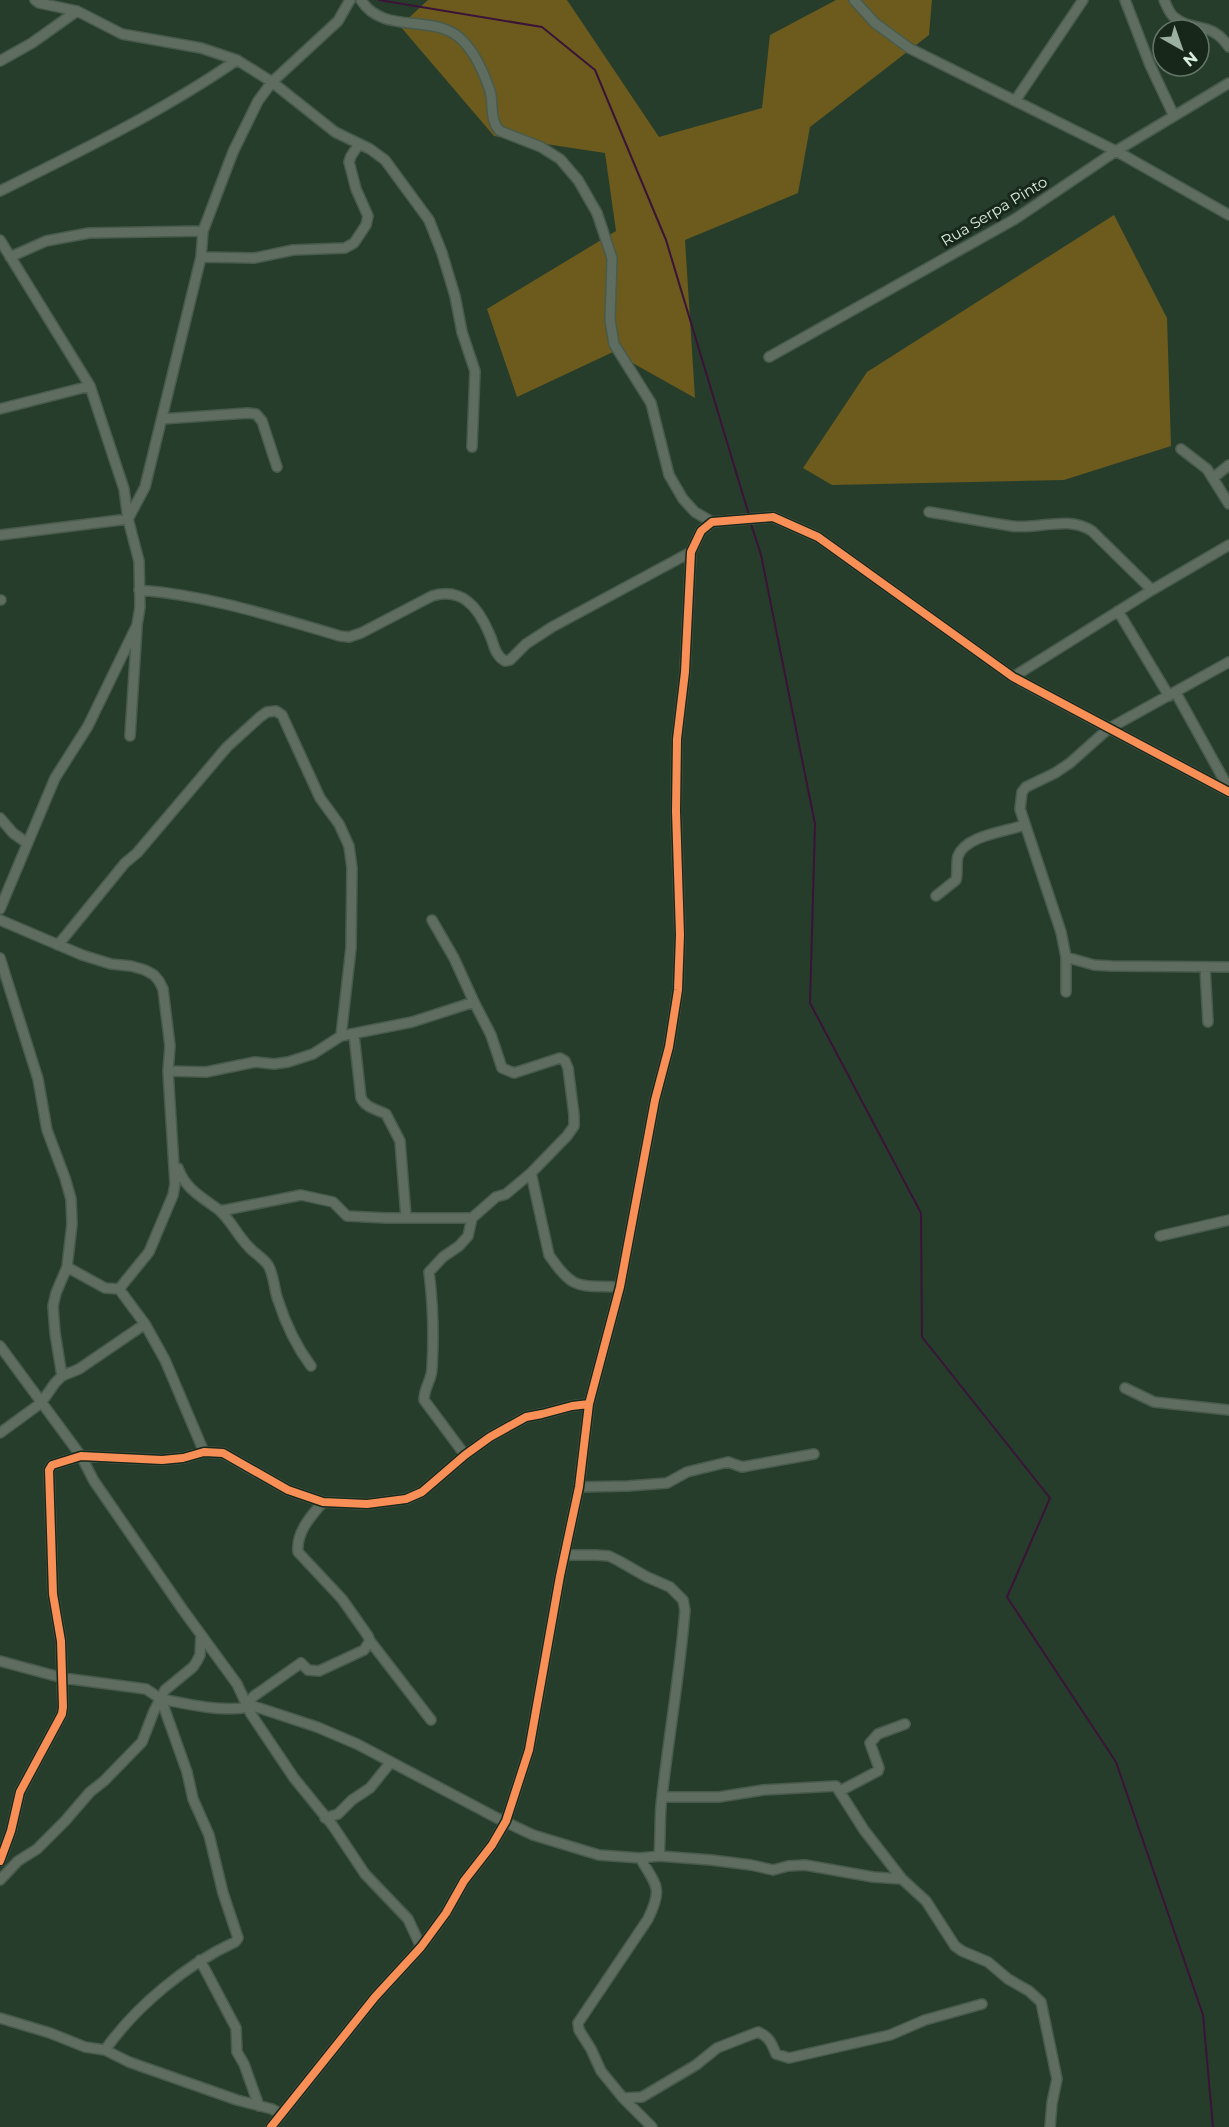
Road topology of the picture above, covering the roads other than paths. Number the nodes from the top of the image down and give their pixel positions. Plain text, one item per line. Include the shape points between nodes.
1 (35, 0) edge
2 (350, 0) edge
3 (361, 0) edge
4 (854, 0) edge
5 (1083, 0) edge
6 (1125, 0) edge
7 (1164, 0) edge
8 (76, 11) junction
9 (1229, 47) edge
10 (237, 60) junction
11 (0, 61) edge
12 (272, 82) junction
13 (1229, 83) edge
14 (1015, 101) junction
15 (1174, 116) junction
16 (359, 144) junction
17 (1116, 151) junction
18 (0, 190) edge
19 (1229, 215) edge
20 (203, 231) junction
21 (0, 240) edge
22 (201, 257) junction
23 (10, 258) junction
24 (769, 357) dead end
25 (90, 386) junction
26 (0, 409) edge
27 (162, 419) junction
28 (472, 447) dead end
29 (1181, 449) dead end
30 (1229, 465) edge
31 (277, 467) dead end
32 (1213, 478) junction
33 (1229, 504) edge
34 (928, 512) dead end
35 (128, 519) junction
36 (712, 522) junction
37 (0, 535) edge
38 (1229, 545) edge
39 (691, 552) junction
40 (139, 590) junction
41 (1152, 590) junction
42 (140, 607) junction
43 (1118, 611) junction
44 (1229, 662) edge
45 (1013, 677) junction
46 (1173, 694) junction
47 (1108, 729) junction
48 (130, 736) dead end
49 (1229, 790) edge
50 (0, 818) edge
51 (1024, 825) junction
52 (27, 843) junction
53 (936, 896) dead end
54 (0, 909) edge
55 (0, 920) edge
56 (432, 920) dead end
57 (58, 945) junction
58 (1066, 957) junction
59 (0, 958) edge
60 (1205, 967) junction
61 (1229, 967) edge
62 (1066, 992) dead end
63 (474, 1002) junction
64 (1208, 1022) dead end
65 (354, 1035) junction
66 (341, 1036) junction
67 (168, 1071) junction
68 (175, 1160) junction
69 (531, 1173) junction
70 (220, 1211) junction
71 (406, 1217) junction
72 (472, 1218) junction
73 (1229, 1220) edge
74 (1160, 1236) dead end
75 (67, 1267) junction
76 (620, 1287) junction
77 (119, 1288) junction
78 (145, 1324) junction
79 (0, 1346) edge
80 (311, 1366) dead end
81 (62, 1376) junction
82 (1125, 1388) dead end
83 (41, 1403) junction
84 (590, 1404) junction
85 (1229, 1410) edge
86 (0, 1433) edge
87 (204, 1452) junction
88 (814, 1454) dead end
89 (465, 1455) junction
90 (81, 1456) junction
91 (579, 1487) junction
92 (323, 1502) junction
93 (566, 1555) junction
94 (201, 1635) junction
95 (370, 1641) junction
96 (0, 1661) edge
97 (63, 1678) junction
98 (161, 1699) junction
99 (247, 1704) junction
100 (431, 1720) dead end
101 (905, 1724) dead end
102 (391, 1762) junction
103 (840, 1791) junction
104 (662, 1797) junction
105 (325, 1818) junction
106 (506, 1821) junction
107 (659, 1856) junction
108 (640, 1858) junction
109 (0, 1861) edge
110 (902, 1879) junction
111 (0, 1880) edge
112 (421, 1947) junction
113 (200, 1960) junction
114 (982, 2004) dead end
115 (0, 2018) edge
116 (105, 2050) junction
117 (623, 2098) junction
118 (259, 2106) junction
119 (281, 2114) junction
120 (271, 2127) edge
121 (652, 2127) edge
122 (1050, 2127) edge

1 - 8 street
2 - 12 street via 338,21
3 - 36 street via 376,16 443,28 464,41 491,93 496,127 560,159 579,180 597,213 612,258 610,320 614,344 651,404 669,475 683,499
4 - 14 street via 875,23 909,48
5 - 14 street
6 - 15 street
7 - 9 street via 1175,18 1212,30
8 - 10 street via 122,34 201,48
8 - 11 street via 32,44
10 - 12 street
10 - 18 street via 158,110
12 - 16 street via 335,132
12 - 20 street via 233,152
13 - 15 street, Rua Serpa Pinto
14 - 17 street
15 - 17 street, Rua Serpa Pinto
16 - 22 street via 350,164 368,216 352,246 293,250 254,258
16 - 28 street via 385,160 424,211 442,253 475,366
17 - 19 street
17 - 24 street, Rua Serpa Pinto via 1015,219
20 - 22 street
20 - 23 street via 89,233 46,241
21 - 23 street
22 - 27 street
23 - 25 street
25 - 26 street
25 - 35 street via 124,489
27 - 31 street via 256,414
27 - 35 street via 145,487
29 - 32 street
30 - 32 street
32 - 33 street
34 - 41 street via 1010,526 1083,525
35 - 37 street
35 - 40 street via 139,561
36 - 39 street via 701,531
36 - 45 street via 773,517 818,537
38 - 41 street
39 - 40 street via 552,627 505,661 497,655 482,617 459,594 444,592 432,596 349,637 179,594
39 - 76 street via 677,739 678,990
40 - 42 street
41 - 43 street
42 - 48 street
42 - 52 street via 137,625 88,726 55,778
43 - 45 street
43 - 46 street
44 - 46 street
45 - 47 street
46 - 47 street
46 - 49 street
47 - 49 street
47 - 51 street via 1070,763 1026,787 1020,797
50 - 52 street
51 - 53 street via 984,836 964,848 958,855 956,880
51 - 58 street
52 - 54 street
55 - 57 street
56 - 63 street
57 - 66 street via 227,747 260,717 276,711 282,715 320,798 349,846 351,948
57 - 67 street via 111,964 145,970 159,981 168,1027
58 - 60 street via 1111,966
58 - 62 street
59 - 75 street via 38,1079 47,1130 71,1198
60 - 61 street
60 - 64 street
63 - 65 street
63 - 69 street via 502,1068 514,1073 560,1058 568,1068 574,1126
65 - 66 street
65 - 71 street via 361,1098 370,1108 386,1114 400,1141
66 - 67 street via 313,1054 288,1062 255,1062 206,1072
67 - 68 street
68 - 70 street via 188,1186
68 - 77 street via 172,1196 154,1241
69 - 72 street
69 - 76 street via 549,1255 561,1271 579,1286
70 - 71 street via 301,1195 333,1202 347,1216
70 - 80 street via 248,1247 267,1262 296,1347
71 - 72 street
72 - 89 street via 468,1236 429,1272 434,1315 433,1366 424,1392 424,1400
73 - 74 street
75 - 77 street via 105,1288
75 - 81 street via 53,1306
76 - 84 street
77 - 78 street
78 - 81 street via 79,1369
78 - 87 street via 165,1360
79 - 83 street
81 - 83 street
82 - 85 street via 1154,1402
83 - 86 street
83 - 90 street
84 - 89 street via 526,1417
84 - 91 street
87 - 90 street via 162,1460
87 - 92 street via 224,1453 269,1481
88 - 91 street via 747,1467 728,1462 687,1472 667,1483
89 - 92 street via 428,1487 406,1499 367,1504
90 - 94 street via 94,1481
90 - 97 street via 52,1465 49,1470 53,1594
91 - 93 street
92 - 95 street via 303,1528 298,1552 342,1599
93 - 104 street via 609,1556 670,1587 683,1600 679,1676
93 - 106 street via 529,1750
94 - 98 street via 197,1661 166,1688
94 - 99 street
95 - 99 street via 364,1650 319,1671 308,1670 301,1662
95 - 100 street
96 - 97 street
97 - 98 street via 135,1686
97 - 109 street via 62,1714 20,1792
98 - 99 street via 226,1709
98 - 111 street via 142,1742 37,1849 18,1861
98 - 113 street via 193,1799 209,1835 238,1938
99 - 102 street via 317,1727
99 - 105 street via 289,1771
101 - 103 street via 878,1734 870,1743 878,1771
102 - 105 street via 370,1788 338,1814
102 - 106 street
103 - 104 street via 829,1786 719,1797
103 - 110 street
104 - 107 street
105 - 112 street via 364,1874 408,1919
106 - 108 street via 533,1835 599,1854
106 - 112 street
107 - 108 street
107 - 110 street via 773,1870 805,1865
108 - 117 street via 658,1892 657,1902 578,2024 600,2071
110 - 122 street via 926,1901 955,1946 988,1962 1041,2002 1057,2079
112 - 119 street via 375,1997
113 - 116 street via 159,1993
113 - 118 street via 236,2028 237,2052
114 - 117 street via 925,2020 890,2035 789,2058 776,2054 766,2035 758,2032 717,2048 642,2097
115 - 116 street
116 - 118 street via 129,2062
117 - 121 street
118 - 119 street
119 - 120 street

